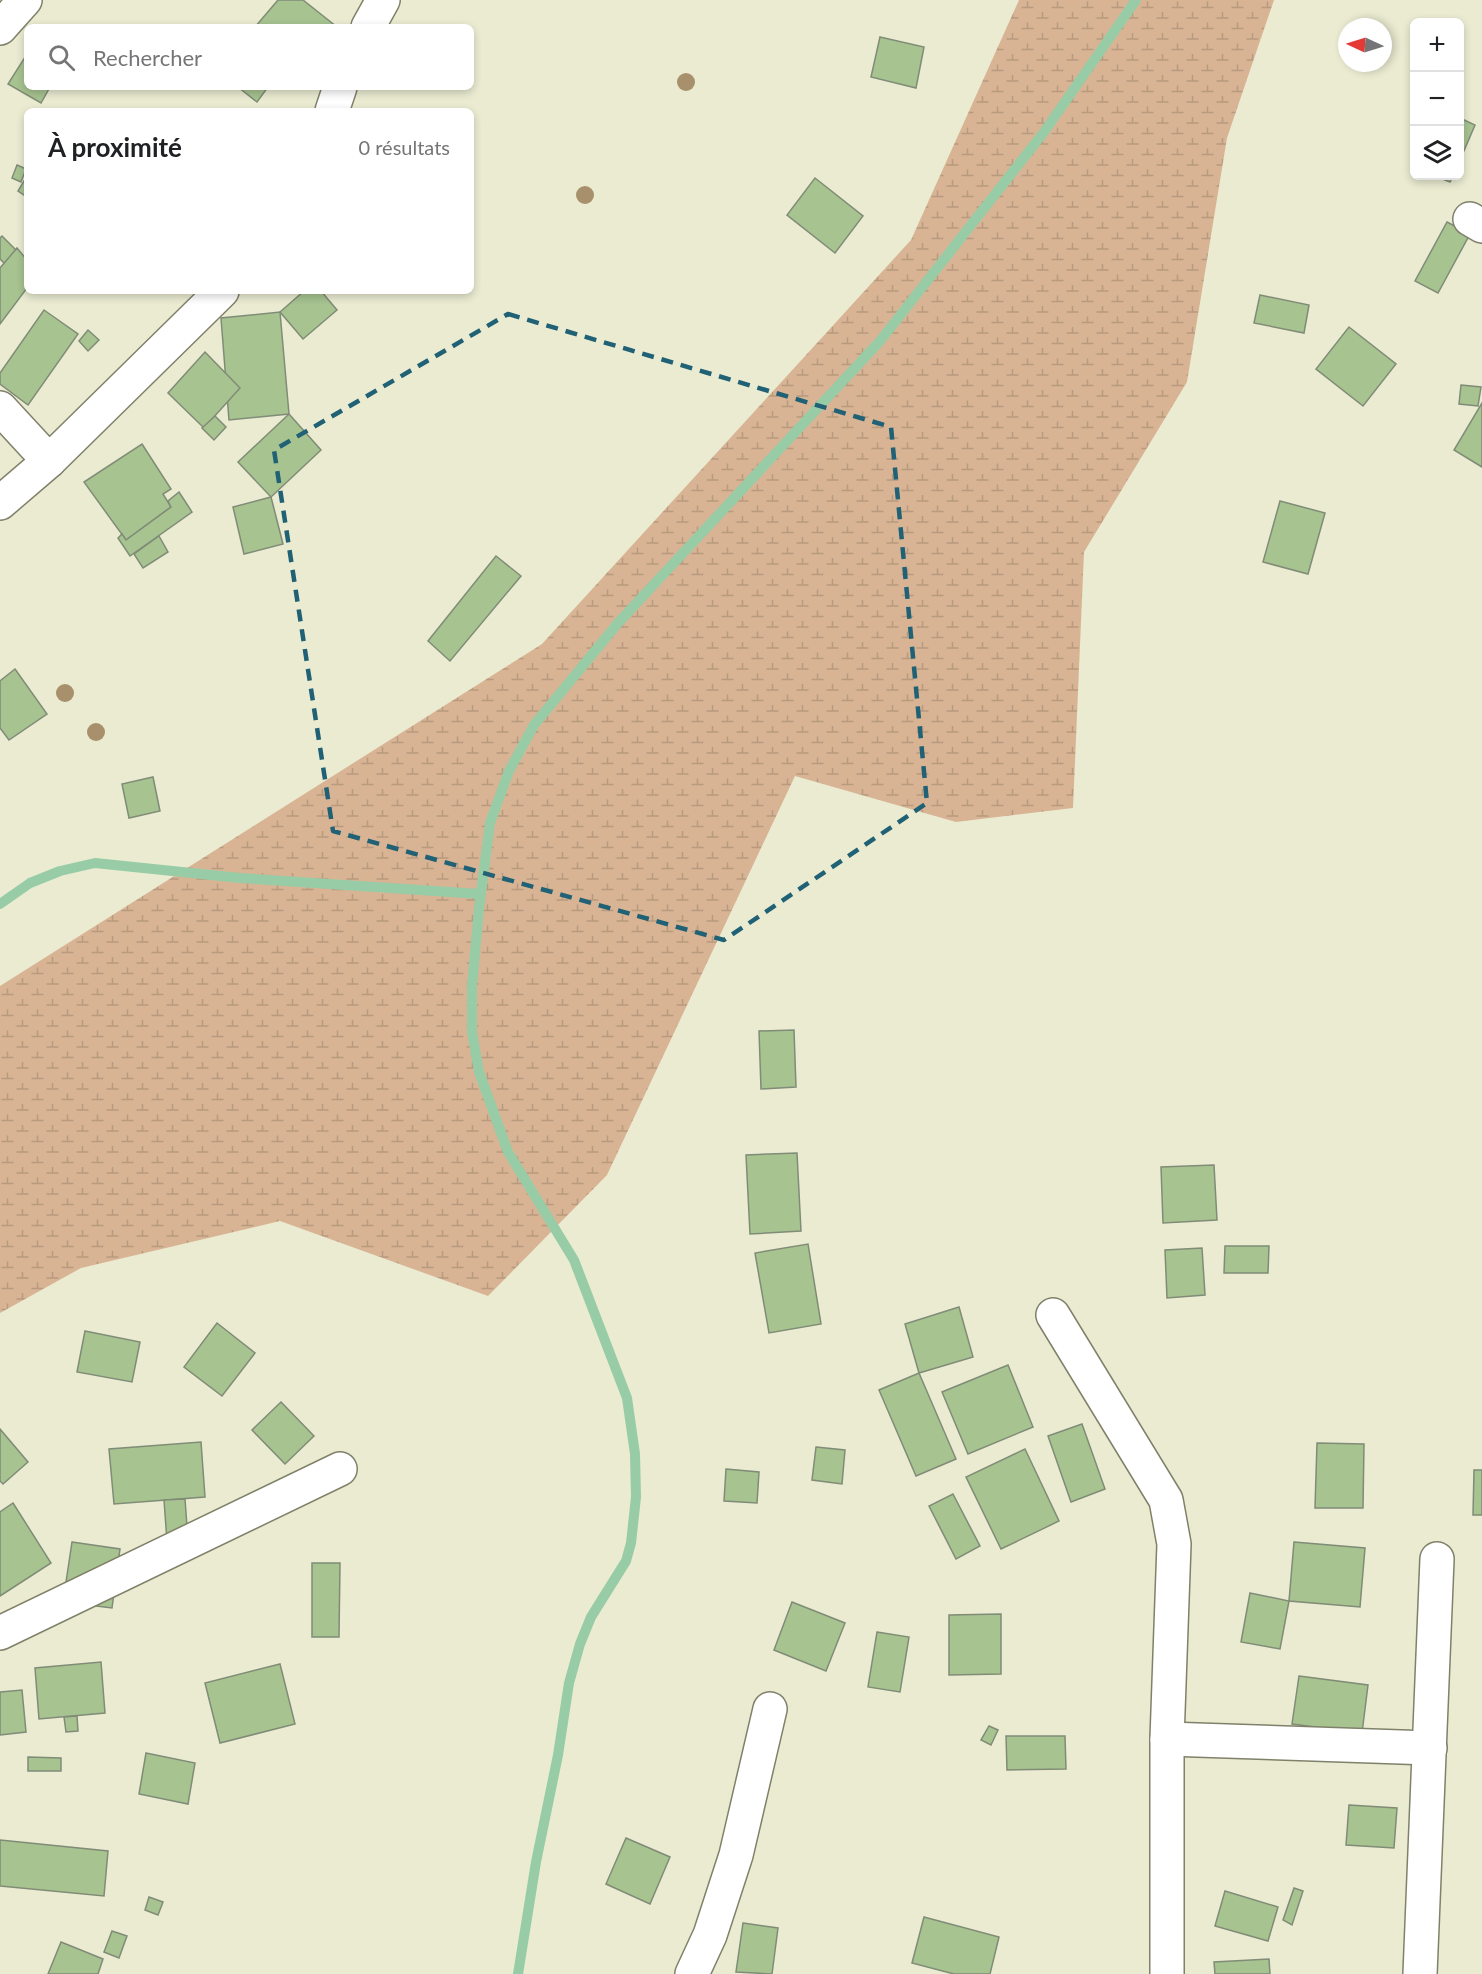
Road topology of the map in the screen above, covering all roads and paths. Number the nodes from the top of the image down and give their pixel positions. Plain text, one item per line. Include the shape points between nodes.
1 (24, 0) edge
2 (383, 0) edge
3 (370, 24) edge
4 (0, 28) edge
5 (339, 90) edge
6 (333, 108) edge
7 (219, 294) edge
8 (0, 408) edge
9 (49, 461) junction
10 (0, 503) edge
11 (1053, 1315) dead end
12 (340, 1469) dead end
13 (1437, 1559) dead end
14 (0, 1633) edge
15 (770, 1709) dead end
16 (1167, 1739) junction
17 (1430, 1748) junction
18 (692, 1974) edge
19 (1167, 1974) edge
20 (1420, 1974) edge

1 - 4 street
2 - 3 street
5 - 6 street
7 - 9 street
8 - 9 street
9 - 10 street
11 - 16 street via 1166,1500 1174,1544
12 - 14 street
13 - 17 street
15 - 18 street via 736,1855 710,1935
16 - 17 street
16 - 19 street
17 - 20 street

